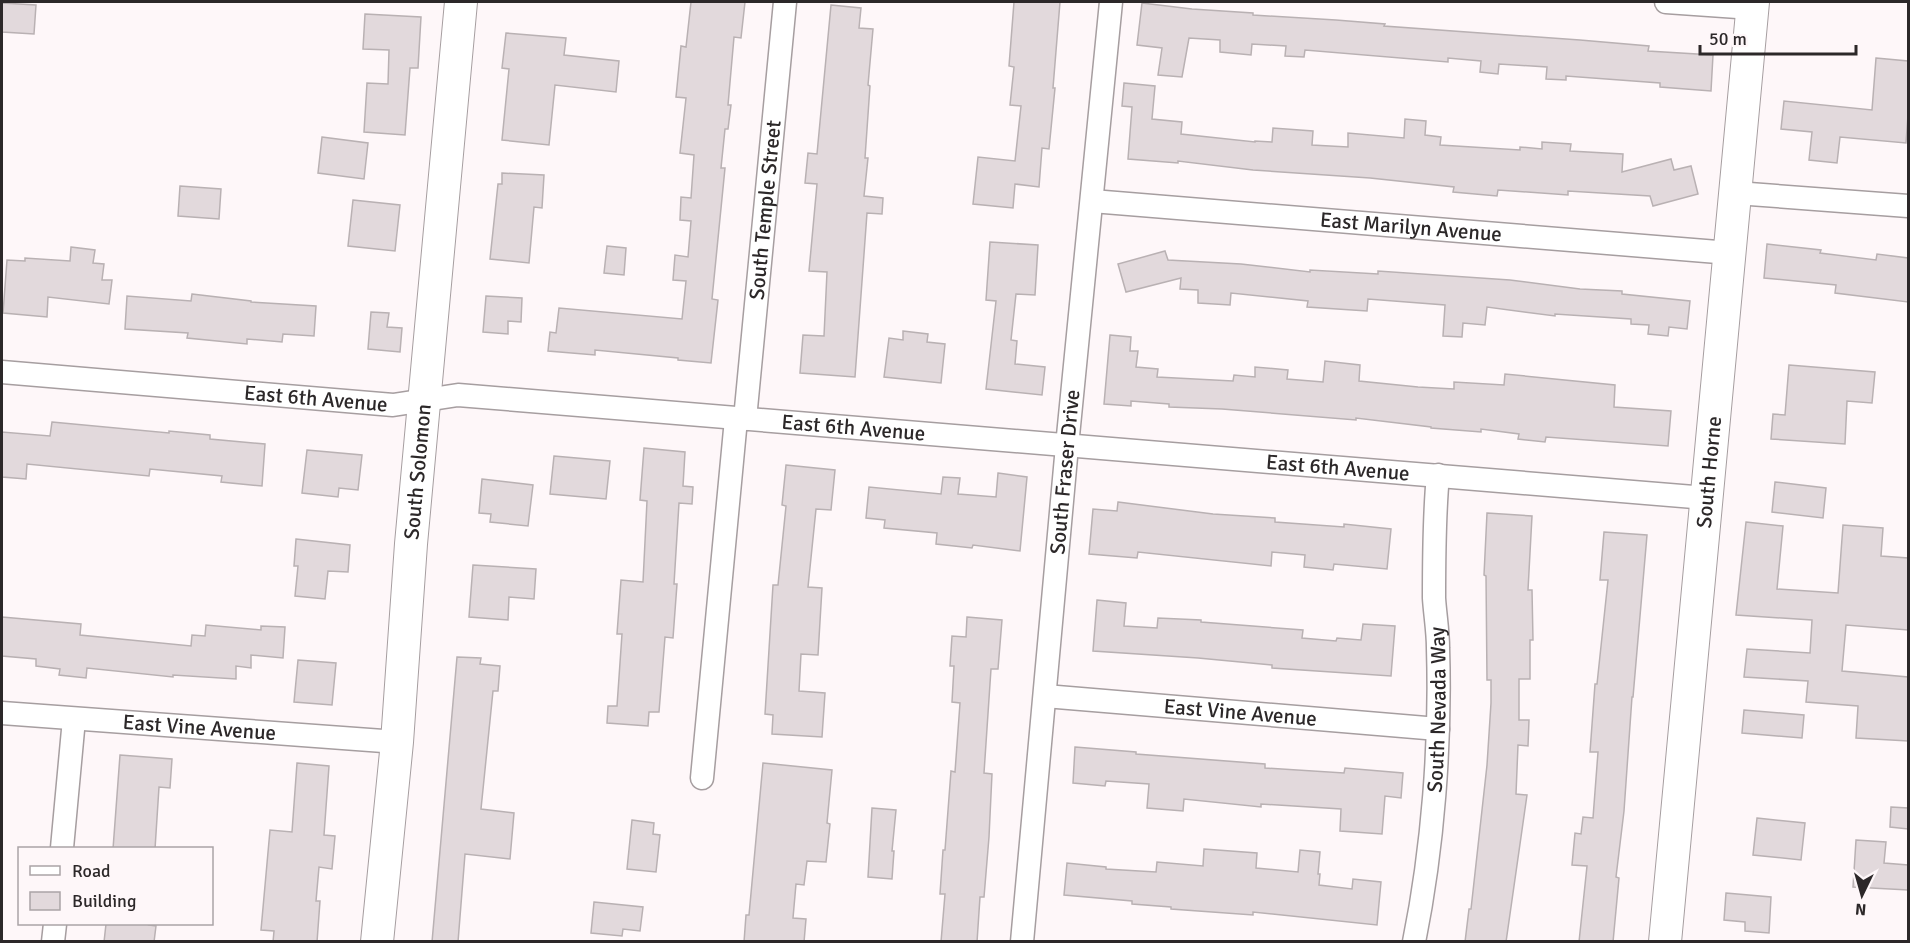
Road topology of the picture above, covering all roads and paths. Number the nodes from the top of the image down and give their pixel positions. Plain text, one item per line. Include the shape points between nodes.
1 (461, 2) edge
2 (785, 2) edge
3 (1111, 2) edge
4 (1666, 2) edge
5 (1752, 5) edge
6 (1736, 193) junction
7 (1092, 201) junction
8 (1908, 206) edge
9 (1730, 253) junction
10 (2, 372) edge
11 (426, 400) junction
12 (740, 419) junction
13 (1067, 446) junction
14 (1438, 475) junction
15 (1706, 498) junction
16 (1045, 696) junction
17 (2, 713) edge
18 (74, 719) junction
19 (1438, 729) junction
20 (397, 742) junction
21 (702, 777) dead end
22 (62, 847) edge
23 (55, 925) edge
24 (53, 942) edge
25 (377, 942) edge
26 (1023, 942) edge
27 (1414, 942) edge
28 (1665, 942) edge

1 - 11 street, South Solomon
2 - 12 street, South Temple Street
3 - 7 street, South Fraser Drive
4 - 5 street
5 - 6 street, South Horne
6 - 8 street
6 - 9 street, South Horne
7 - 9 street, East Marilyn Avenue
7 - 13 street, South Fraser Drive
9 - 15 street, South Horne
10 - 11 street, East 6th Avenue via 393,405
11 - 12 street, East 6th Avenue via 458,395
11 - 20 street, South Solomon
12 - 13 street, East 6th Avenue
12 - 21 street, South Temple Street
13 - 14 street, East 6th Avenue
13 - 16 street, South Fraser Drive
14 - 15 street, East 6th Avenue
14 - 19 street, South Nevada Way via 1434,600
15 - 28 street, South Horne
16 - 19 street, East Vine Avenue
16 - 26 street, South Fraser Drive
17 - 18 street, East Vine Avenue
18 - 20 street, East Vine Avenue
18 - 22 street
19 - 27 street, South Nevada Way
20 - 25 street, South Solomon
23 - 24 street

